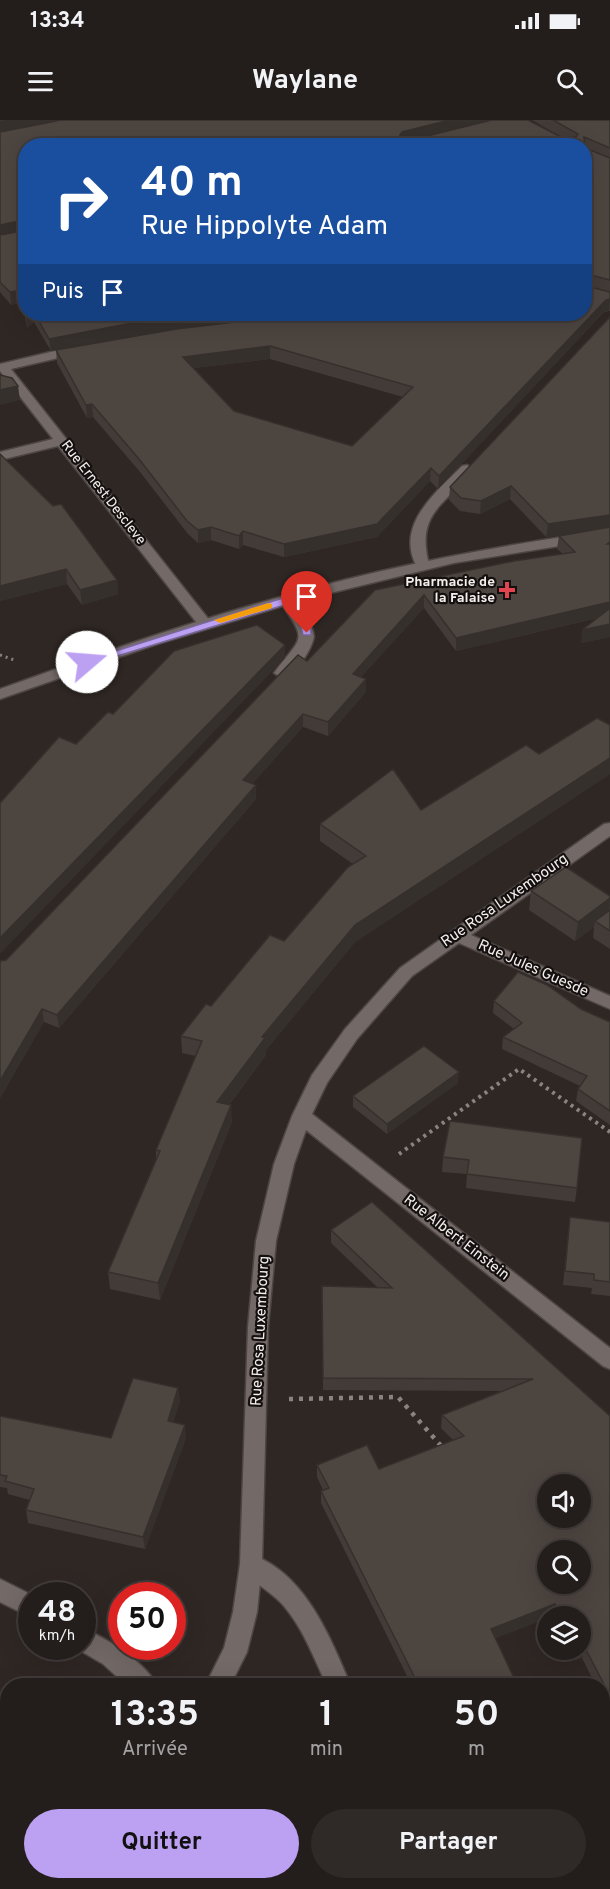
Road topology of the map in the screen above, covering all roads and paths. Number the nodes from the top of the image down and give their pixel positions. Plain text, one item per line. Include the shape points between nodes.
1 (97, 346) edge
2 (1, 365) edge
3 (62, 441) junction
4 (0, 456) edge
5 (474, 462) edge
6 (610, 534) edge
7 (422, 564) junction
8 (286, 601) junction
9 (205, 624) junction
10 (272, 684) edge
11 (0, 694) edge
12 (610, 828) edge
13 (456, 935) junction
14 (610, 1003) edge
15 (301, 1116) junction
16 (610, 1132) edge
17 (372, 1172) junction
18 (610, 1360) edge
19 (257, 1400) junction
20 (444, 1448) edge
21 (251, 1564) junction
22 (0, 1590) edge
23 (18, 1600) edge
24 (96, 1647) edge
25 (136, 1678) edge
26 (220, 1678) edge
27 (335, 1678) edge

1 - 2 street
2 - 3 street, Rue Ernest Descleve
3 - 4 street
3 - 9 street, Rue Ernest Descleve
5 - 7 street via 422,519 416,545
6 - 7 street
7 - 8 street
8 - 9 street
8 - 10 street via 306,624 306,640 297,658
9 - 11 street
12 - 13 street, Rue Rosa Luxembourg
13 - 14 street, Rue Jules Guesde
13 - 15 street, Rue Rosa Luxembourg via 406,972 369,1011 319,1080
15 - 17 street, Rue Albert Einstein
15 - 19 street, Rue Rosa Luxembourg via 284,1164 266,1241 258,1327
16 - 17 path via 519,1069
17 - 18 street, Rue Albert Einstein
19 - 20 path via 398,1397
19 - 21 street, Rue Rosa Luxembourg
21 - 26 street, Rue Rosa Luxembourg via 241,1634
21 - 27 street via 296,1602
22 - 23 street
24 - 25 street

